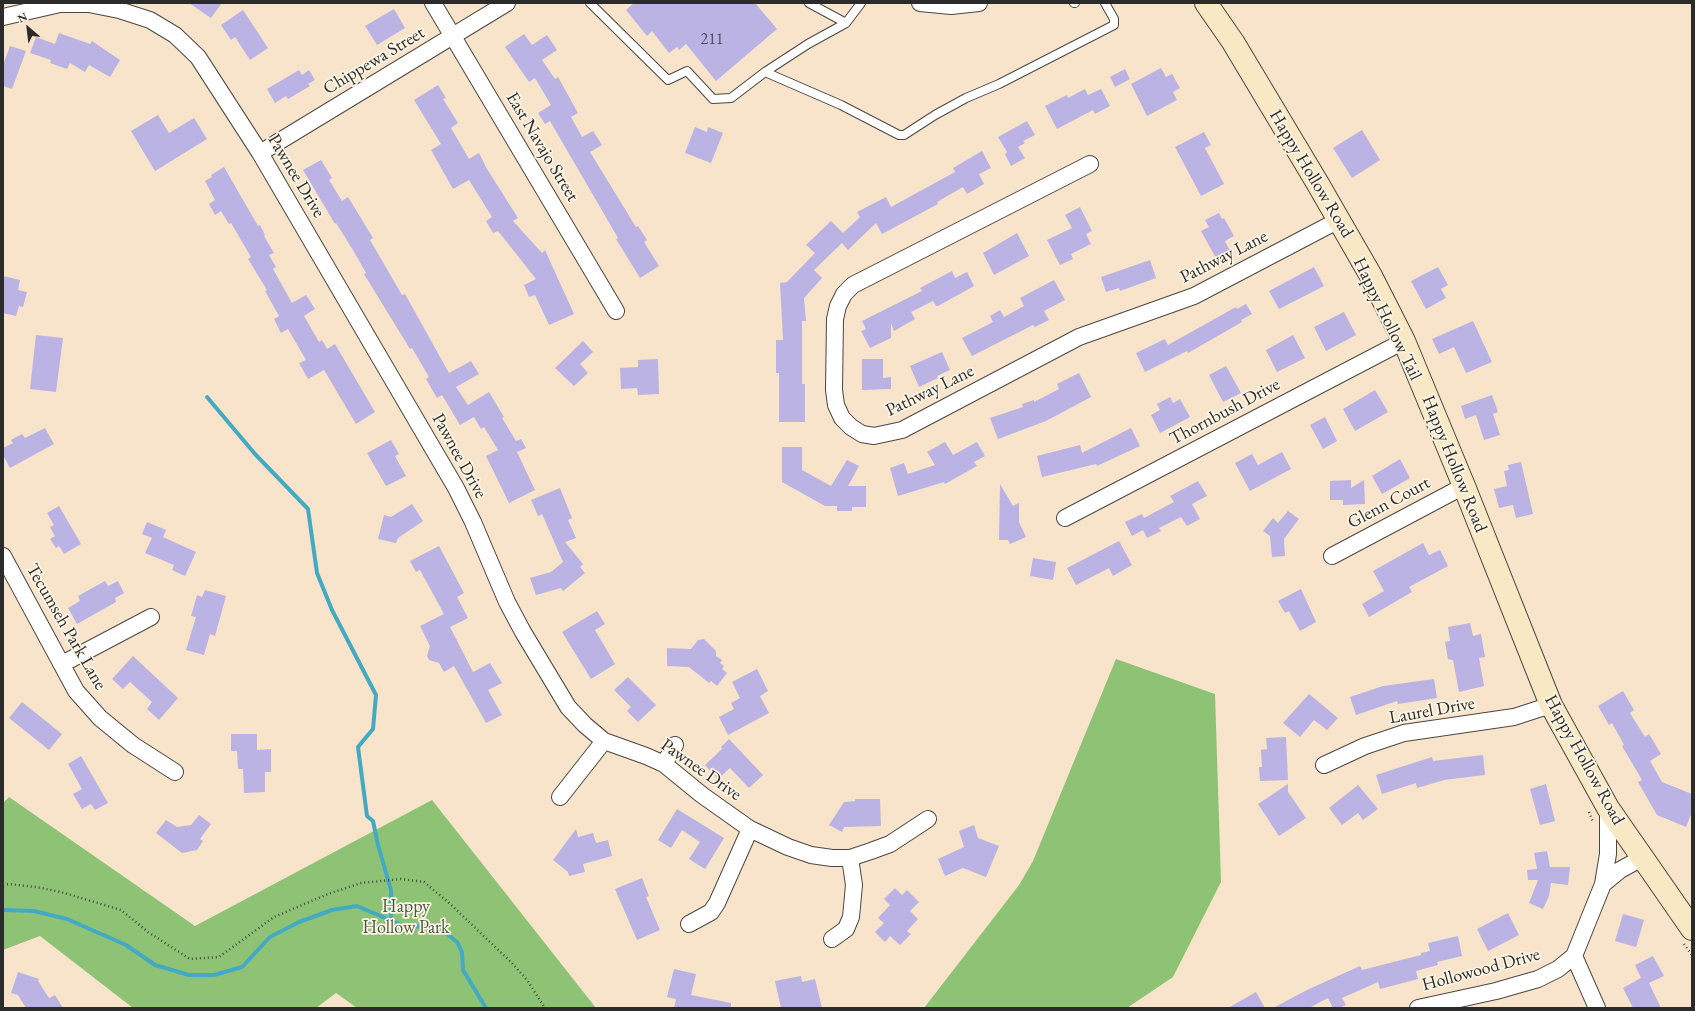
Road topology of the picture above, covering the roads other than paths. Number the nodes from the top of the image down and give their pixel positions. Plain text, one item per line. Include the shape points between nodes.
1 (433, 3) edge
2 (507, 3) edge
3 (590, 3) edge
4 (809, 3) edge
5 (861, 3) edge
6 (920, 3) edge
7 (979, 3) edge
8 (1105, 3) edge
9 (1206, 3) edge
10 (3, 17) edge
11 (846, 24) junction
12 (453, 36) junction
13 (765, 72) junction
14 (260, 153) junction
15 (1090, 164) dead end
16 (1339, 220) junction
17 (616, 311) dead end
18 (1404, 341) junction
19 (1464, 486) junction
20 (1065, 518) dead end
21 (3, 556) edge
22 (1332, 556) dead end
23 (151, 617) dead end
24 (62, 664) junction
25 (1551, 705) junction
26 (604, 741) junction
27 (675, 745) dead end
28 (664, 764) junction
29 (1324, 765) dead end
30 (175, 772) dead end
31 (560, 797) dead end
32 (1598, 808) junction
33 (928, 819) dead end
34 (750, 829) junction
35 (850, 858) junction
36 (1642, 858) junction
37 (1604, 884) junction
38 (689, 924) dead end
39 (1687, 935) edge
40 (832, 939) dead end
41 (1574, 956) junction
42 (1418, 1008) edge
43 (1597, 1008) edge

1 - 12 street, East Navajo Street
2 - 12 street, Chippewa Street
3 - 13 lane via 668,80 687,71 713,99 731,98
4 - 11 lane
5 - 11 lane
6 - 7 street via 951,6
8 - 13 lane via 1114,19 1114,25 999,84 966,98 904,135 899,136 841,105
9 - 16 main road, Happy Hollow Road via 1233,42
10 - 14 street, Pawnee Drive via 60,4 89,4 120,10 150,20 175,35 198,57
11 - 13 lane via 808,44
12 - 14 street, Chippewa Street
12 - 17 street, East Navajo Street
14 - 26 street, Pawnee Drive via 456,488 523,632 568,707
15 - 16 street, Pathway Lane via 853,285 844,294 835,319 834,390 836,405 842,418 851,427 862,434 874,436 902,430 1079,337 1194,296
16 - 18 main road, Happy Hollow Road
18 - 19 main road, Happy Hollow Road
18 - 20 street, Thornbush Drive
19 - 22 street, Glenn Court
19 - 25 main road, Happy Hollow Road
21 - 24 street, Tecumseh Park Lane
23 - 24 street
24 - 30 street, Tecumseh Park Lane via 76,691 100,718 133,745
25 - 29 street, Laurel Drive via 1514,717 1404,733 1365,746
25 - 32 main road, Happy Hollow Road
26 - 28 street, Pawnee Drive
26 - 31 street
27 - 28 street
28 - 34 street, Pawnee Drive
32 - 36 main road, Happy Hollow Road
32 - 37 street via 1608,838
33 - 35 street, Pawnee Drive via 890,844
34 - 35 street, Pawnee Drive via 811,855
34 - 38 street via 717,903 711,912
35 - 40 street via 854,885 851,917 846,929
36 - 37 street via 1620,870
36 - 39 main road, Happy Hollow Road
37 - 41 street
41 - 42 street, Hollowood Drive via 1558,969 1538,979
41 - 43 street

